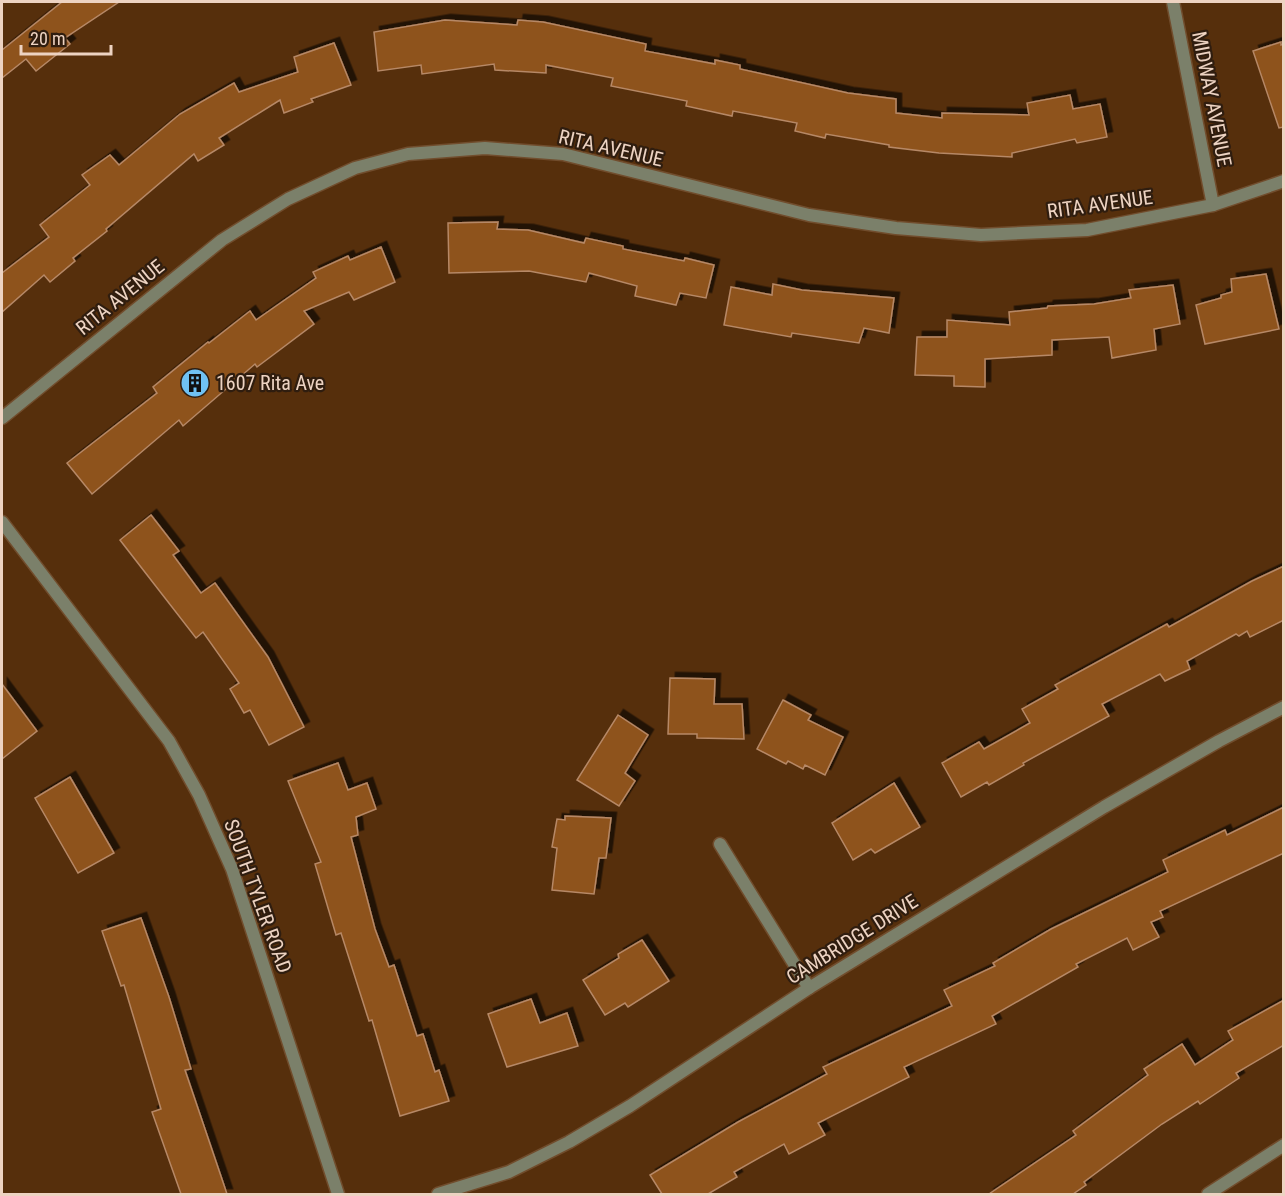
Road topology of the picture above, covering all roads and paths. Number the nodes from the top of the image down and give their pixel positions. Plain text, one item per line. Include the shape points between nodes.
1 (1173, 2) edge
2 (1284, 181) edge
3 (1213, 205) junction
4 (2, 418) edge
5 (2, 522) edge
6 (1284, 707) edge
7 (720, 844) dead end
8 (809, 988) junction
9 (1284, 1145) edge
10 (338, 1194) edge
11 (438, 1194) edge
12 (1208, 1194) edge

1 - 3 street, MIDWAY AVENUE
2 - 3 street, RITA AVENUE
3 - 4 street, RITA AVENUE via 1087,230 981,235 809,215 563,154 485,148 408,154 355,168 288,199 222,240
5 - 10 street, SOUTH TYLER ROAD via 169,741 199,795 232,869
6 - 8 street, CAMBRIDGE DRIVE via 1104,807
7 - 8 street
8 - 11 street, CAMBRIDGE DRIVE via 569,1143 509,1172
9 - 12 street

